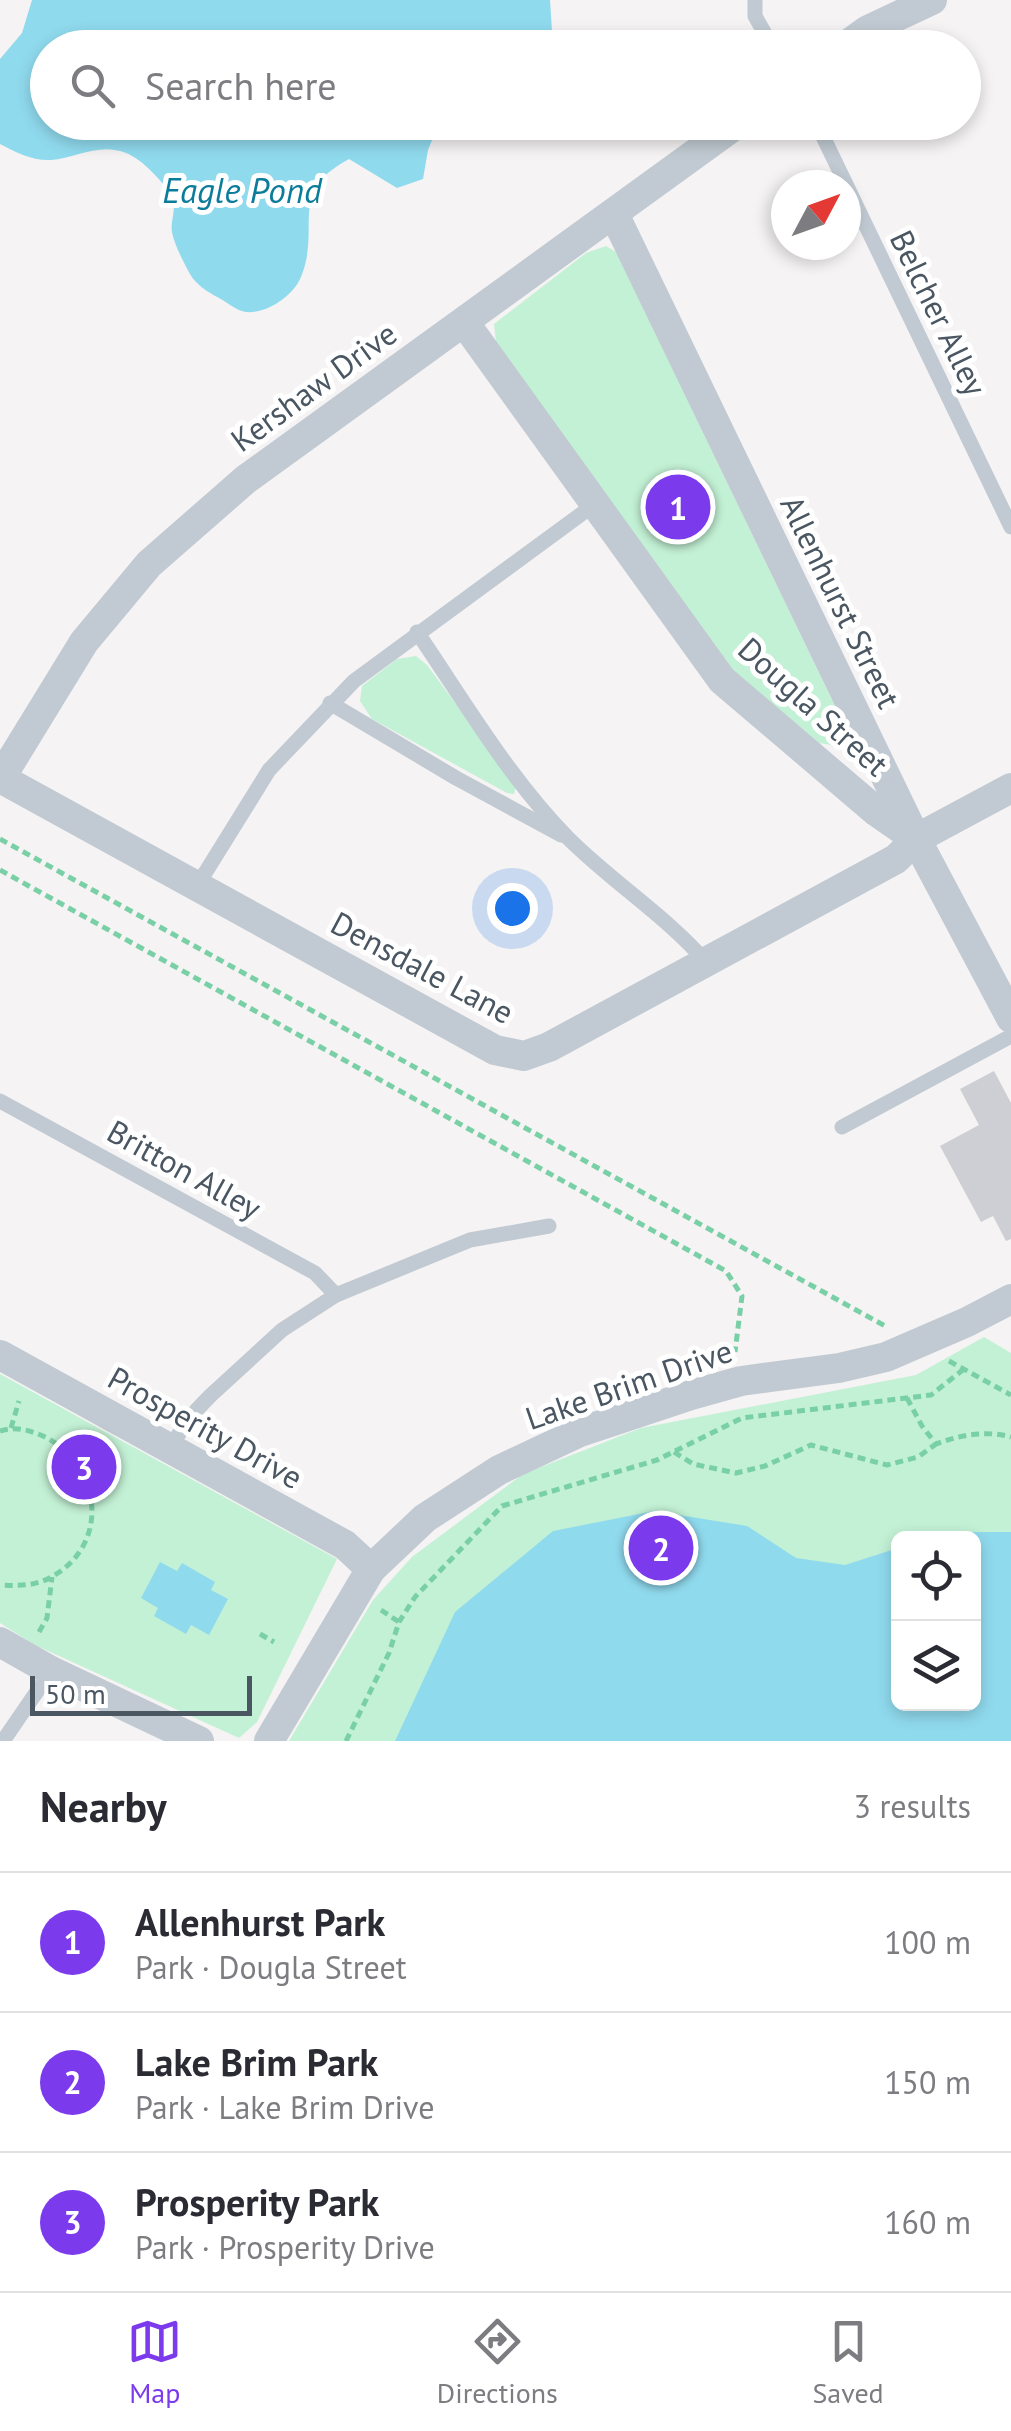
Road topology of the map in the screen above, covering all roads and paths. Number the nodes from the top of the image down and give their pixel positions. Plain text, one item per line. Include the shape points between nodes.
1 (755, 0) edge
2 (932, 0) edge
3 (763, 30) edge
4 (868, 30) edge
5 (715, 140) edge
6 (825, 140) edge
7 (614, 214) junction
8 (464, 322) junction
9 (595, 504) junction
10 (1011, 527) edge
11 (417, 632) junction
12 (330, 703) junction
13 (0, 778) edge
14 (1011, 788) edge
15 (0, 839) edge
16 (916, 839) junction
17 (570, 840) junction
18 (0, 870) edge
19 (197, 886) junction
20 (706, 962) junction
21 (1011, 1018) edge
22 (1011, 1036) edge
23 (0, 1101) edge
24 (842, 1127) dead end
25 (549, 1226) dead end
26 (336, 1295) junction
27 (1011, 1298) edge
28 (892, 1330) dead end
29 (735, 1352) dead end
30 (0, 1354) edge
31 (948, 1360) dead end
32 (964, 1369) junction
33 (1011, 1395) edge
34 (907, 1398) junction
35 (19, 1401) dead end
36 (10, 1428) junction
37 (0, 1430) edge
38 (1011, 1437) edge
39 (936, 1444) junction
40 (170, 1448) junction
41 (674, 1452) junction
42 (371, 1569) junction
43 (52, 1577) junction
44 (0, 1585) edge
45 (370, 1603) dead end
46 (399, 1622) junction
47 (260, 1634) dead end
48 (37, 1636) dead end
49 (0, 1642) edge
50 (274, 1642) dead end
51 (51, 1671) junction
52 (2, 1741) edge
53 (198, 1741) edge
54 (269, 1741) edge
55 (346, 1741) edge

1 - 3 lane
2 - 4 street
5 - 7 street, Kershaw Drive
6 - 10 lane, Belcher Alley
7 - 8 street, Kershaw Drive
7 - 16 street, Allenhurst Street
8 - 9 street, Dougla Street
8 - 13 street, Kershaw Drive via 245,480 148,564 84,642
9 - 11 lane
9 - 16 street, Dougla Street via 722,680
11 - 12 lane
11 - 17 lane via 534,800
12 - 17 lane
12 - 19 lane via 268,770
13 - 19 street, Densdale Lane
14 - 16 street, Densdale Lane
15 - 28 path
16 - 20 street, Densdale Lane via 896,859
16 - 21 street, Allenhurst Street
17 - 20 lane
18 - 29 path via 726,1271 742,1296
19 - 20 street, Densdale Lane via 495,1050 524,1056
22 - 24 lane
23 - 26 lane, Britton Alley via 315,1273
25 - 26 lane via 470,1240
26 - 40 lane via 282,1330 189,1418
27 - 42 street, Lake Brim Drive via 886,1357 741,1381 580,1432 499,1470 425,1518
30 - 40 street, Prosperity Drive
31 - 32 path
32 - 33 path
32 - 34 path via 931,1395
34 - 39 path
34 - 41 path via 742,1418
35 - 36 path
36 - 37 path
36 - 43 path via 55,1441 89,1483 88,1537
38 - 39 path via 995,1432
39 - 41 path via 887,1465 811,1446 736,1473 692,1464
40 - 42 street, Prosperity Drive via 345,1545
41 - 46 path via 502,1506
42 - 54 street, Lake Brim Drive
43 - 44 path
43 - 48 path via 47,1618
45 - 46 path
46 - 55 path
47 - 50 path
49 - 51 street
51 - 52 lane
51 - 53 street

